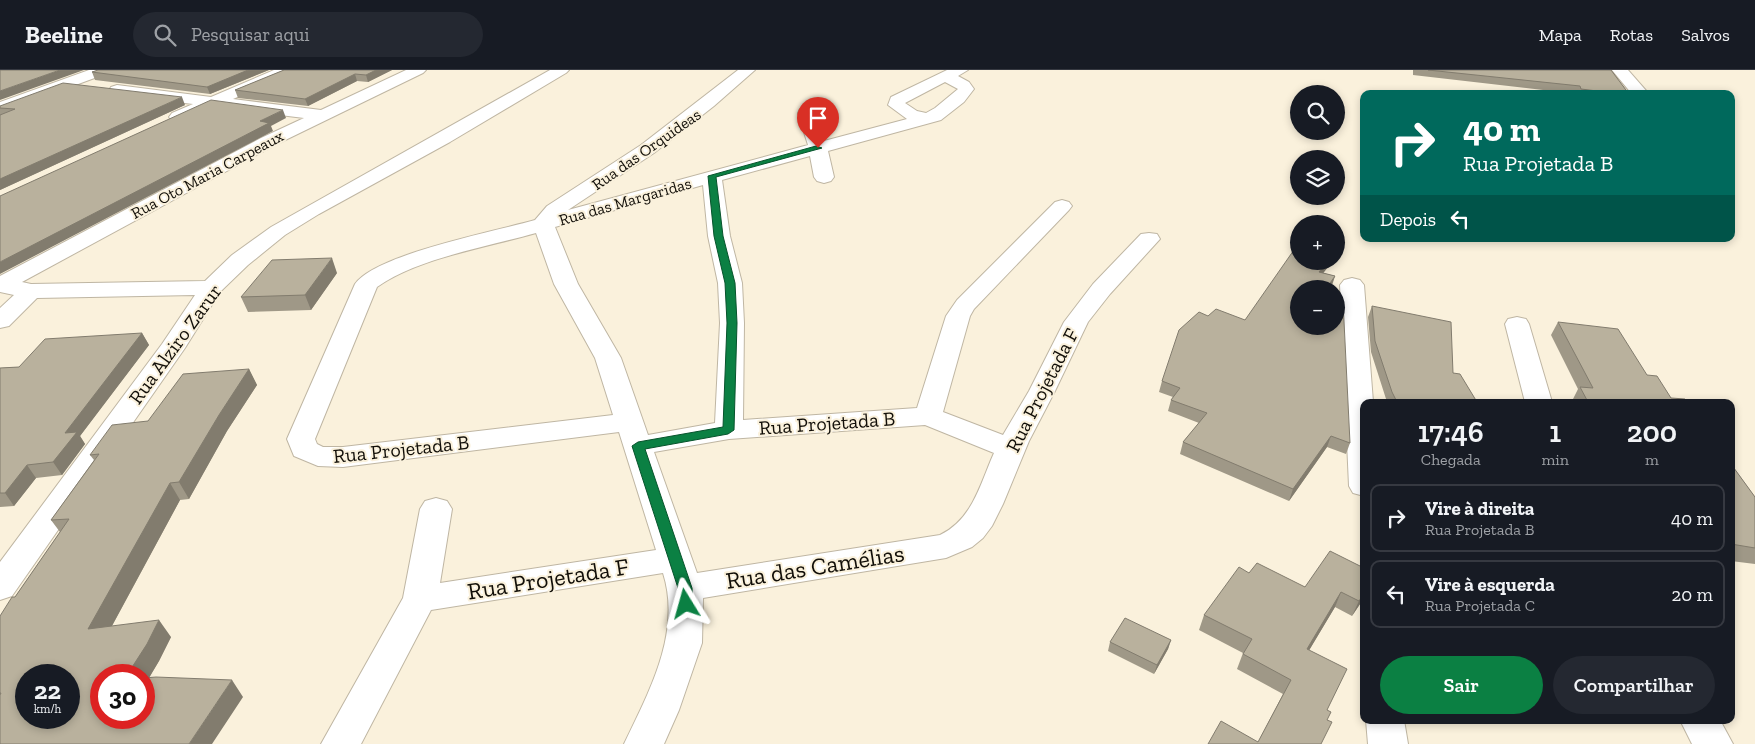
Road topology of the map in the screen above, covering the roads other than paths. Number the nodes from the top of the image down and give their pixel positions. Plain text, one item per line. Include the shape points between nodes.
1 (103, 70) edge
2 (287, 70) edge
3 (418, 70) edge
4 (561, 70) edge
5 (747, 70) edge
6 (1620, 70) edge
7 (953, 73) edge
8 (71, 77) edge
9 (1638, 90) edge
10 (0, 98) edge
11 (212, 101) junction
12 (0, 108) edge
13 (806, 113) dead end
14 (321, 115) junction
15 (927, 119) junction
16 (159, 125) edge
17 (818, 148) junction
18 (712, 176) junction
19 (824, 177) dead end
20 (1062, 206) dead end
21 (543, 224) junction
22 (1149, 239) dead end
23 (433, 256) joint
24 (0, 285) edge
25 (1352, 285) dead end
26 (211, 288) junction
27 (31, 291) junction
28 (0, 321) edge
29 (1517, 324) dead end
30 (1538, 399) edge
31 (928, 416) junction
32 (1360, 425) edge
33 (728, 430) junction
34 (634, 434) junction
35 (1010, 449) junction
36 (436, 509) dead end
37 (946, 546) joint
38 (680, 573) junction
39 (0, 587) edge
40 (420, 599) junction
41 (1386, 724) edge
42 (1702, 724) edge
43 (341, 744) edge
44 (644, 744) edge
45 (1388, 744) edge
46 (1713, 744) edge

1 - 8 street
2 - 11 street
3 - 14 street, Rua Oto Maria Carpeaux
4 - 26 street, Rua Alziro Zarur via 278,231 240,260
5 - 21 street, Rua das Orquideas via 700,111 551,213
6 - 9 street
7 - 15 street via 966,89 938,116
7 - 15 street via 897,100 896,105
8 - 10 street
8 - 11 street
8 - 12 street
11 - 14 street
11 - 16 street
13 - 17 street
14 - 24 street, Rua Oto Maria Carpeaux
15 - 17 street, Rua das Margaridas
17 - 18 street, Rua das Margaridas
17 - 19 street
18 - 21 street, Rua das Margaridas
18 - 33 street via 718,236 730,283 732,323
20 - 31 street via 965,305 958,316
21 - 23 street, Rua das Margaridas
21 - 34 street via 566,284 608,358
22 - 35 street, Rua Projetada F via 1096,295 1076,323
23 - 34 street, Rua Projetada B via 378,275 367,284 301,439 304,449 318,456 343,457
24 - 27 street
25 - 32 street
26 - 27 street
26 - 39 street, Rua Alziro Zarur via 172,348
27 - 28 street
29 - 30 street
31 - 33 street, Rua Projetada B
31 - 35 street, Rua Projetada B
33 - 34 street, Rua Projetada B
34 - 38 street
35 - 37 street, Rua Projetada F via 985,511 967,535
36 - 40 street
37 - 38 street, Rua das Camélias via 798,572
38 - 40 street, Rua Projetada F
38 - 44 street via 686,621 684,643
40 - 43 street
41 - 45 street
42 - 46 street

